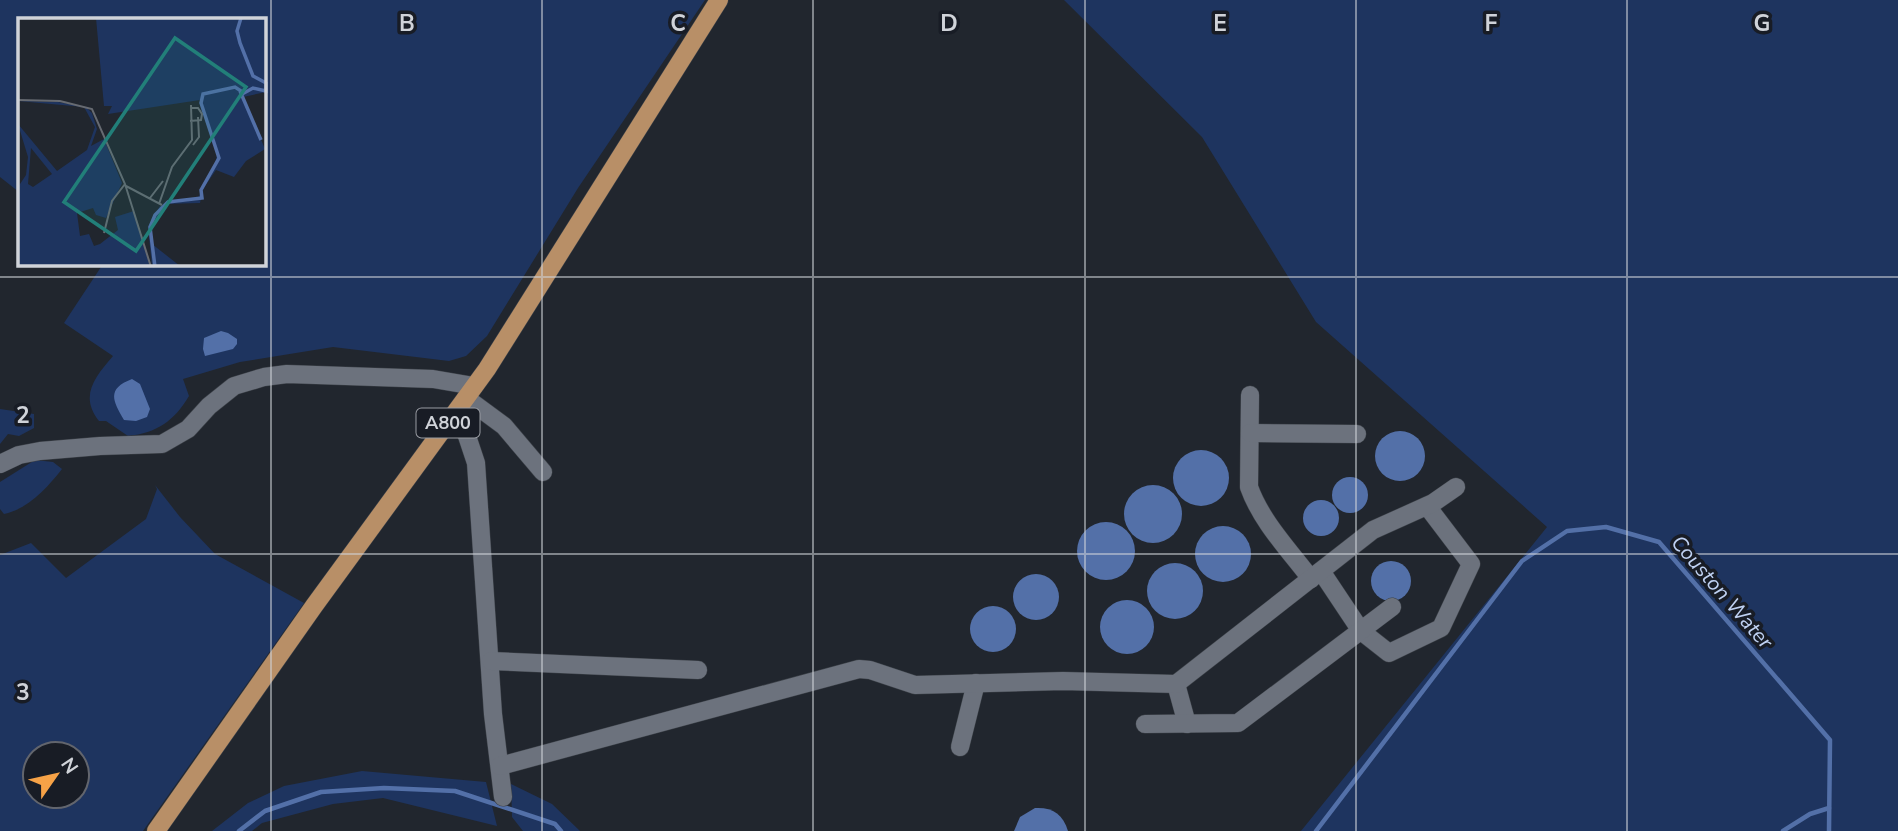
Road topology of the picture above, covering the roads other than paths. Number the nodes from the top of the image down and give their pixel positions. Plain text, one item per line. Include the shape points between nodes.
1 (719, 0) edge
2 (1250, 395) dead end
3 (466, 398) junction
4 (1250, 433) junction
5 (1357, 434) dead end
6 (0, 464) edge
7 (543, 472) dead end
8 (1456, 487) dead end
9 (1427, 506) junction
10 (1316, 575) junction
11 (1392, 607) dead end
12 (1361, 631) junction
13 (491, 661) junction
14 (698, 670) dead end
15 (976, 683) junction
16 (1176, 684) junction
17 (1145, 724) dead end
18 (1188, 724) junction
19 (960, 747) dead end
20 (500, 766) junction
21 (503, 797) dead end
22 (156, 831) edge

1 - 3 main road, A800
2 - 4 street
3 - 6 street via 433,379 264,377 234,386 188,429 162,444 40,451
3 - 7 street via 504,426
3 - 13 street via 476,463
3 - 22 main road, A800
4 - 5 street
4 - 10 street via 1253,499
8 - 9 street
9 - 10 street via 1373,530
9 - 12 street via 1471,564 1441,628 1389,653
10 - 12 street
10 - 16 street
11 - 12 street
12 - 18 street via 1238,723
13 - 14 street
13 - 20 street
15 - 16 street
15 - 19 street
15 - 20 street via 915,685 859,669
16 - 18 street
17 - 18 street
20 - 21 street

